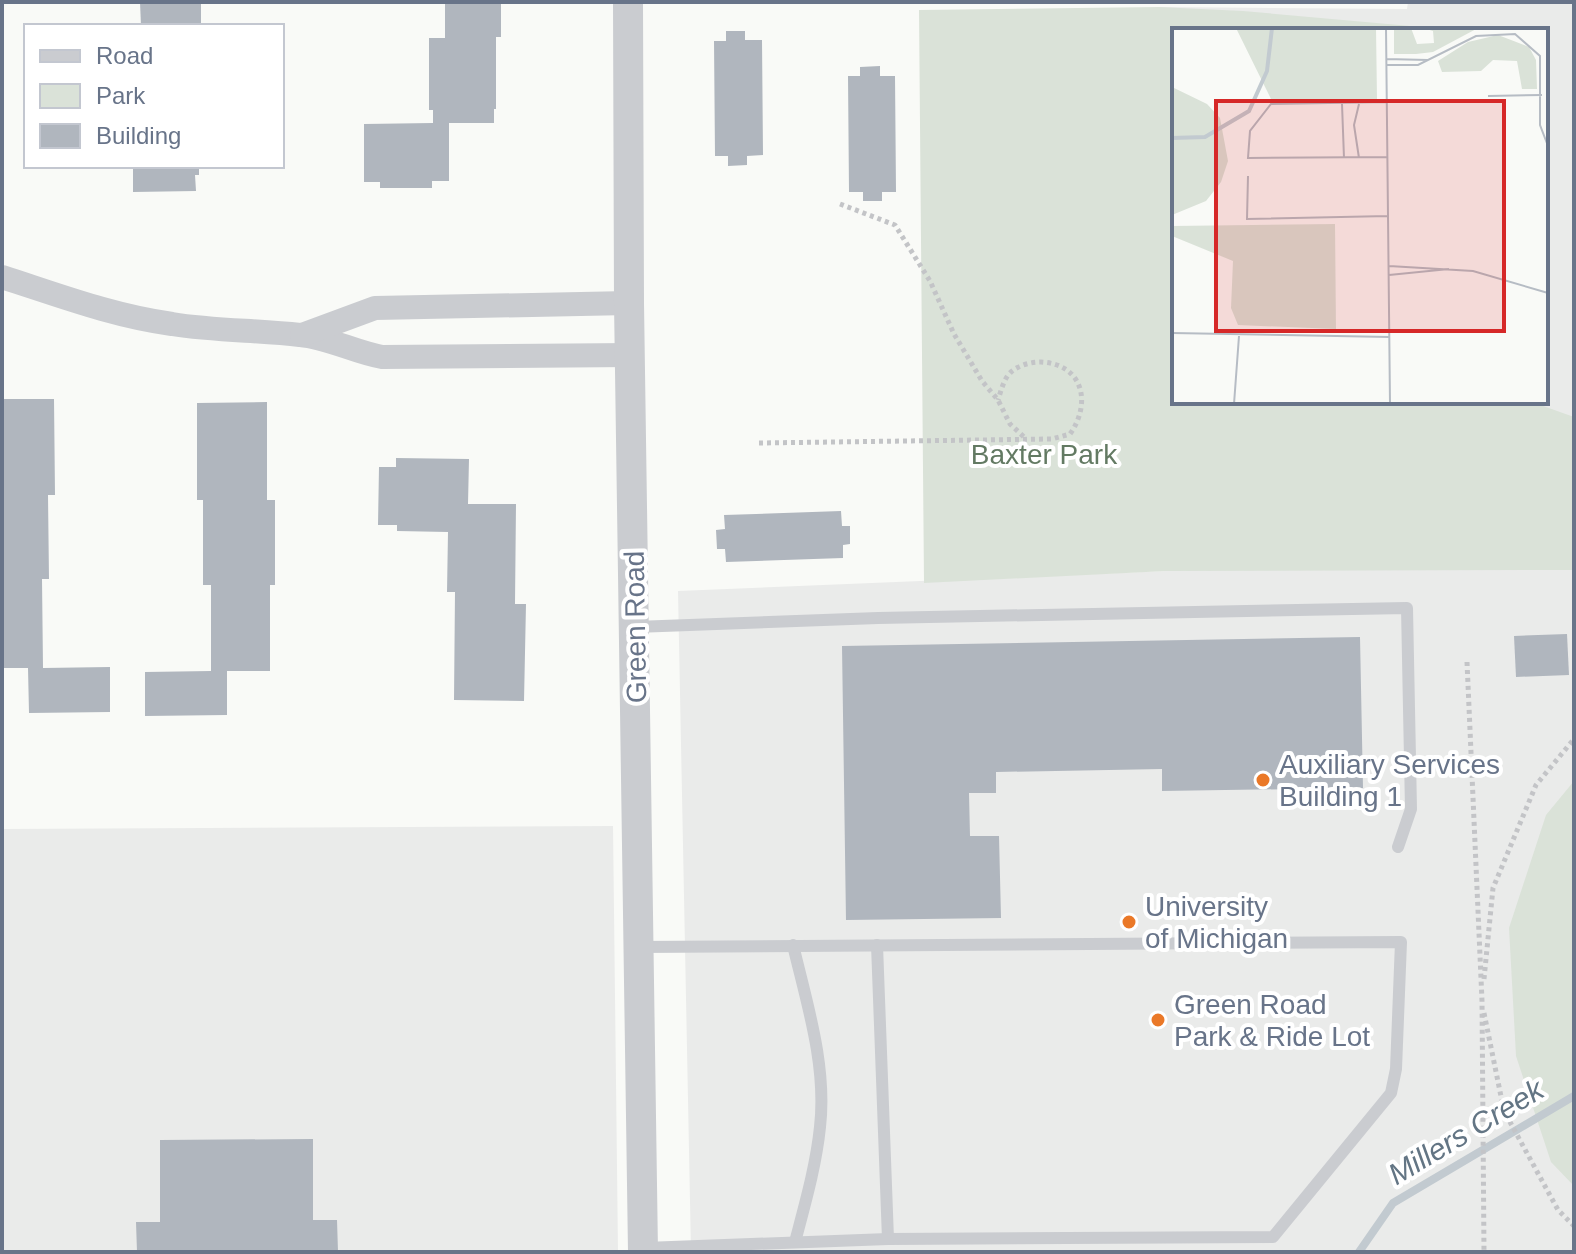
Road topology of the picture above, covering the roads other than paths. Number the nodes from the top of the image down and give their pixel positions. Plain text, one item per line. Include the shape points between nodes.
1 (628, 2) edge
2 (2, 277) edge
3 (629, 303) junction
4 (302, 335) junction
5 (632, 355) junction
6 (635, 627) junction
7 (1398, 847) dead end
8 (793, 945) junction
9 (877, 945) junction
10 (638, 947) junction
11 (888, 1239) junction
12 (795, 1242) junction
13 (642, 1250) edge

1 - 3 street, Green Road
2 - 4 street via 116,314 172,325
3 - 4 street via 375,308
3 - 5 street, Green Road
4 - 5 street via 382,357
5 - 6 street, Green Road
6 - 7 lane via 1407,608 1411,809
6 - 10 street, Green Road
8 - 9 lane
8 - 10 lane
8 - 12 lane via 814,1033 821,1124
9 - 11 lane
9 - 11 lane via 1401,942 1391,1093 1273,1237
10 - 13 street, Green Road
11 - 12 lane
12 - 13 lane

